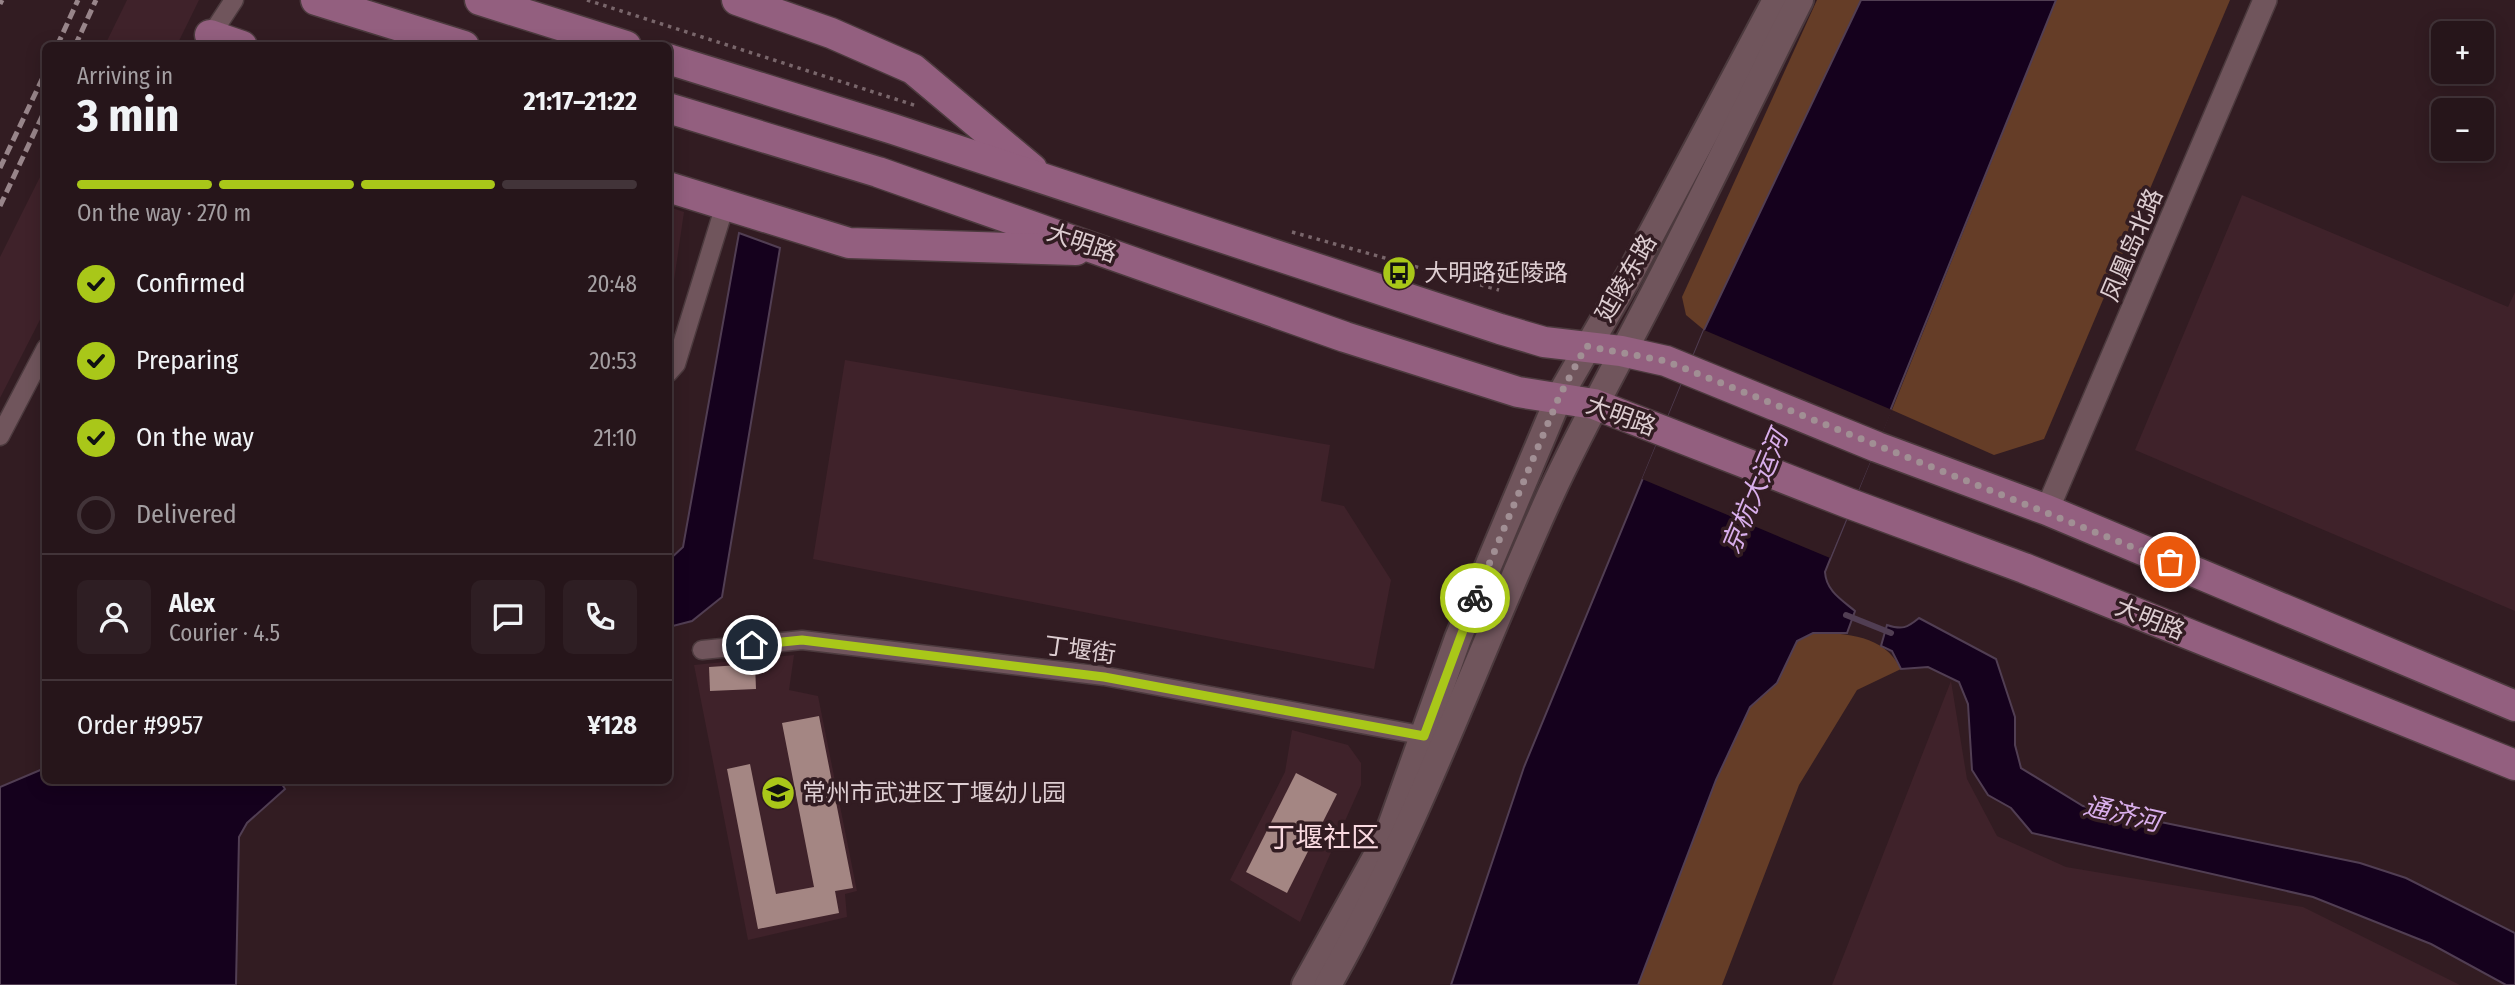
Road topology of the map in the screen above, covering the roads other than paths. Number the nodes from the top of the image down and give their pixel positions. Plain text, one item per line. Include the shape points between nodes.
1 (234, 0) edge
2 (316, 0) edge
3 (480, 0) edge
4 (737, 0) edge
5 (1776, 0) edge
6 (1800, 0) edge
7 (2265, 0) edge
8 (212, 34) edge
9 (232, 42) edge
10 (451, 42) edge
11 (613, 42) edge
12 (672, 60) edge
13 (672, 109) edge
14 (1045, 180) junction
15 (672, 188) edge
16 (724, 205) junction
17 (1105, 251) junction
18 (1586, 346) junction
19 (1621, 351) junction
20 (42, 356) edge
21 (672, 368) edge
22 (1559, 397) junction
23 (1594, 404) junction
24 (0, 436) edge
25 (2047, 510) junction
26 (702, 650) dead end
27 (2515, 706) edge
28 (1436, 738) junction
29 (2515, 765) edge
30 (1305, 985) edge
31 (1328, 985) edge

1 - 8 street
2 - 10 main road
3 - 11 main road
4 - 14 main road via 831,33 912,69
5 - 18 main road, 延陵东路 via 1630,274
6 - 19 main road, 延陵东路
7 - 25 street, 凤凰岛北路
8 - 9 main road
12 - 14 main road, 大明路
13 - 17 main road, 大明路 via 878,172
14 - 18 main road, 大明路 via 1500,329 1544,342
15 - 16 main road
16 - 17 main road via 849,243
16 - 21 street
17 - 22 main road, 大明路 via 1345,337 1518,392
18 - 19 main road, 大明路
18 - 22 main road, 延陵东路
19 - 23 main road, 延陵东路
19 - 25 main road, 大明路 via 1666,361
20 - 24 street
22 - 23 main road, 大明路
22 - 28 main road, 延陵东路 via 1458,638
23 - 28 main road, 延陵东路
23 - 29 main road, 大明路 via 2024,568
25 - 27 main road, 大明路
26 - 28 street, 丁堰街 via 802,640 1104,677
28 - 30 main road, 延陵东路
28 - 31 main road, 延陵东路 via 1373,905

